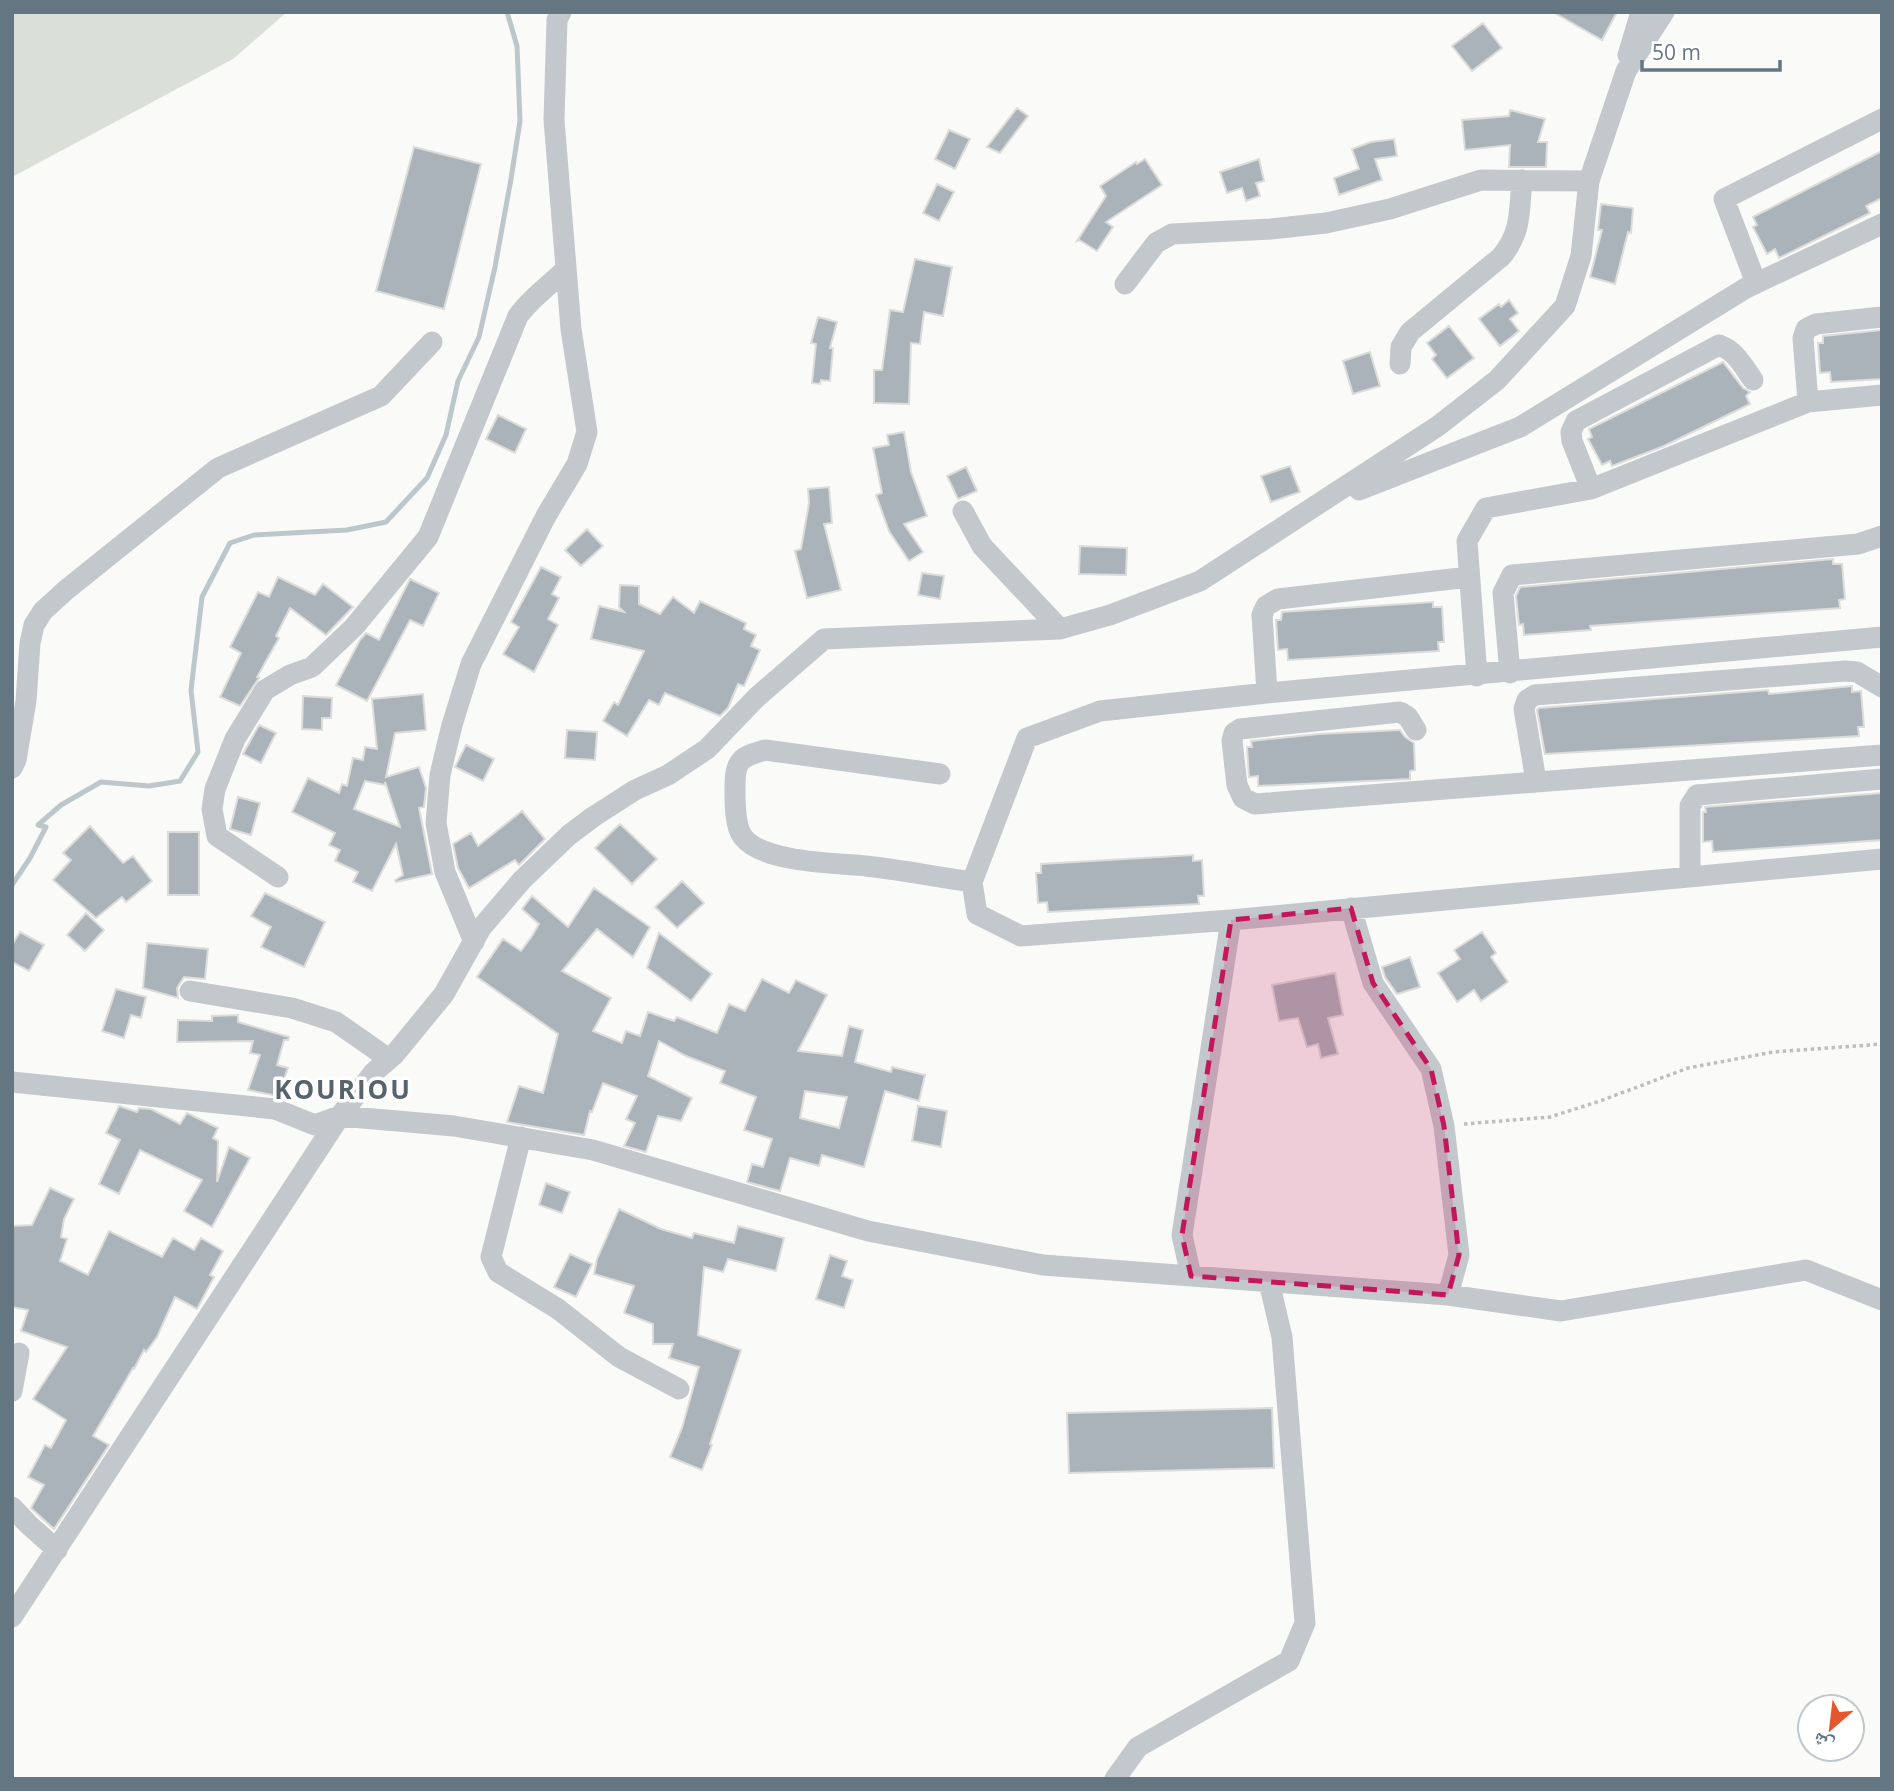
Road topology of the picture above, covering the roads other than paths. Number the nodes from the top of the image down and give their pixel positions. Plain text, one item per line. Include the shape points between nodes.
1 (561, 12) edge
2 (1641, 12) edge
3 (1664, 12) edge
4 (1626, 71) junction
5 (1882, 119) edge
6 (1522, 180) junction
7 (1589, 181) junction
8 (1882, 224) edge
9 (566, 269) junction
10 (1756, 283) junction
11 (1125, 284) dead end
12 (1882, 317) edge
13 (432, 342) dead end
14 (1400, 364) dead end
15 (1753, 380) dead end
16 (1882, 395) edge
17 (1808, 402) junction
18 (1591, 489) junction
19 (1318, 506) junction
20 (963, 511) dead end
21 (1882, 536) edge
22 (1469, 578) junction
23 (1060, 629) junction
24 (1882, 637) edge
25 (1510, 673) junction
26 (1477, 676) junction
27 (1882, 687) edge
28 (1267, 693) junction
29 (1416, 730) dead end
30 (1882, 755) edge
31 (12, 768) edge
32 (940, 774) dead end
33 (1882, 779) edge
34 (1536, 781) junction
35 (1882, 859) edge
36 (278, 877) dead end
37 (1690, 877) junction
38 (972, 882) junction
39 (1351, 908) junction
40 (1231, 920) junction
41 (474, 942) junction
42 (190, 990) dead end
43 (389, 1059) junction
44 (12, 1082) edge
45 (341, 1116) junction
46 (521, 1137) junction
47 (1191, 1276) junction
48 (1269, 1282) junction
49 (1448, 1295) junction
50 (1882, 1300) edge
51 (19, 1353) dead end
52 (679, 1389) dead end
53 (12, 1391) edge
54 (12, 1507) edge
55 (57, 1550) junction
56 (12, 1617) edge
57 (1115, 1779) edge

1 - 9 street via 554,120
2 - 4 street
3 - 4 street
4 - 7 street
5 - 10 street via 1724,199
6 - 7 street
6 - 11 street via 1481,180 1391,209 1326,223 1172,234 1156,243
6 - 14 street via 1513,243 1410,332 1401,348
7 - 19 street via 1581,256 1565,306 1497,380 1438,426
8 - 10 street
9 - 36 street via 518,316 428,537 354,627 312,667 265,690 235,739 215,789 212,809 217,836
9 - 41 street via 587,432 577,464 471,664 440,775 436,823 443,860
10 - 19 street via 1520,427
12 - 17 street via 1806,329
13 - 31 street via 381,396 218,468 43,611 30,643 26,701
15 - 18 street via 1735,354 1719,345 1576,421 1572,441
16 - 17 street
17 - 18 street
18 - 22 street via 1486,508 1466,541
19 - 23 street via 1200,581
20 - 23 street via 982,546
21 - 25 street via 1858,544 1512,575 1503,593
22 - 26 street
22 - 28 street via 1279,599 1266,606 1262,615
23 - 41 street via 824,639 757,697 707,749 569,835 493,912
24 - 25 street
25 - 26 street
26 - 28 street
27 - 34 street via 1857,672 1845,671 1535,695 1524,709
28 - 38 street via 1100,711 1027,738
29 - 34 street via 1400,712 1240,729 1232,741 1237,785 1243,797 1255,804
30 - 34 street
32 - 38 street via 765,750 744,756 735,769 735,814 743,837 761,849 803,861
33 - 37 street via 1698,795 1690,806
35 - 37 street
37 - 39 street
38 - 40 street via 978,914 1021,936
39 - 40 street
39 - 49 street via 1373,984 1431,1069 1444,1126 1460,1255
40 - 47 street via 1181,1235
41 - 43 street via 444,994
42 - 43 street via 292,1008 336,1022
43 - 45 street
44 - 45 street via 275,1109 315,1125
45 - 46 street
45 - 55 street
46 - 47 street via 593,1150 868,1231 1044,1265
46 - 52 street via 492,1257 498,1272 558,1309 619,1357
47 - 48 street
48 - 49 street
48 - 57 street via 1282,1337 1306,1623 1289,1661 1138,1747
49 - 50 street via 1560,1311 1806,1270
51 - 53 street
54 - 55 street
55 - 56 street

